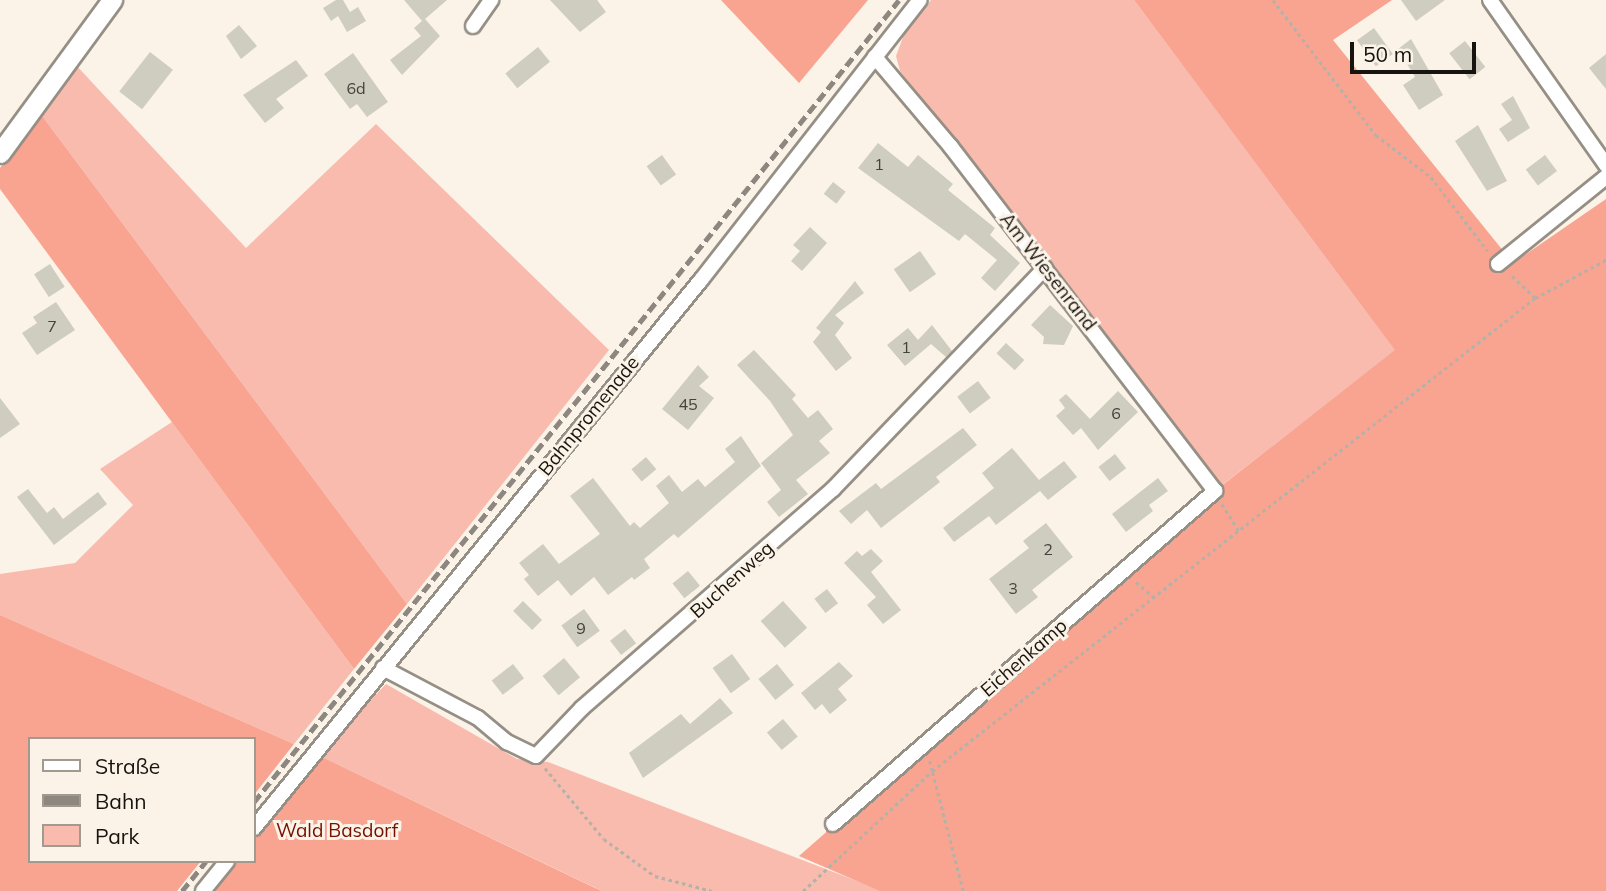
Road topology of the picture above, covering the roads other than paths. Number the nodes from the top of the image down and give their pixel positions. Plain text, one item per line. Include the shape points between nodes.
1 (112, 0) edge
2 (491, 0) edge
3 (920, 0) edge
4 (1490, 0) edge
5 (473, 26) dead end
6 (875, 57) junction
7 (0, 153) edge
8 (1606, 165) edge
9 (1606, 177) edge
10 (1498, 264) road end
11 (1045, 268) junction
12 (1214, 491) joint
13 (383, 668) junction
14 (833, 824) dead end
15 (256, 826) edge
16 (225, 863) edge
17 (203, 891) edge

1 - 7 main road
2 - 5 street
3 - 6 street, Bahnpromenade
4 - 8 street
6 - 11 street, Am Wiesenrand
6 - 13 street, Bahnpromenade via 701,280
9 - 10 street
11 - 12 street, Am Wiesenrand
11 - 13 street, Buchenweg via 833,489 582,708 536,756
12 - 14 street, Eichenkamp
13 - 15 street, Bahnpromenade
16 - 17 street

